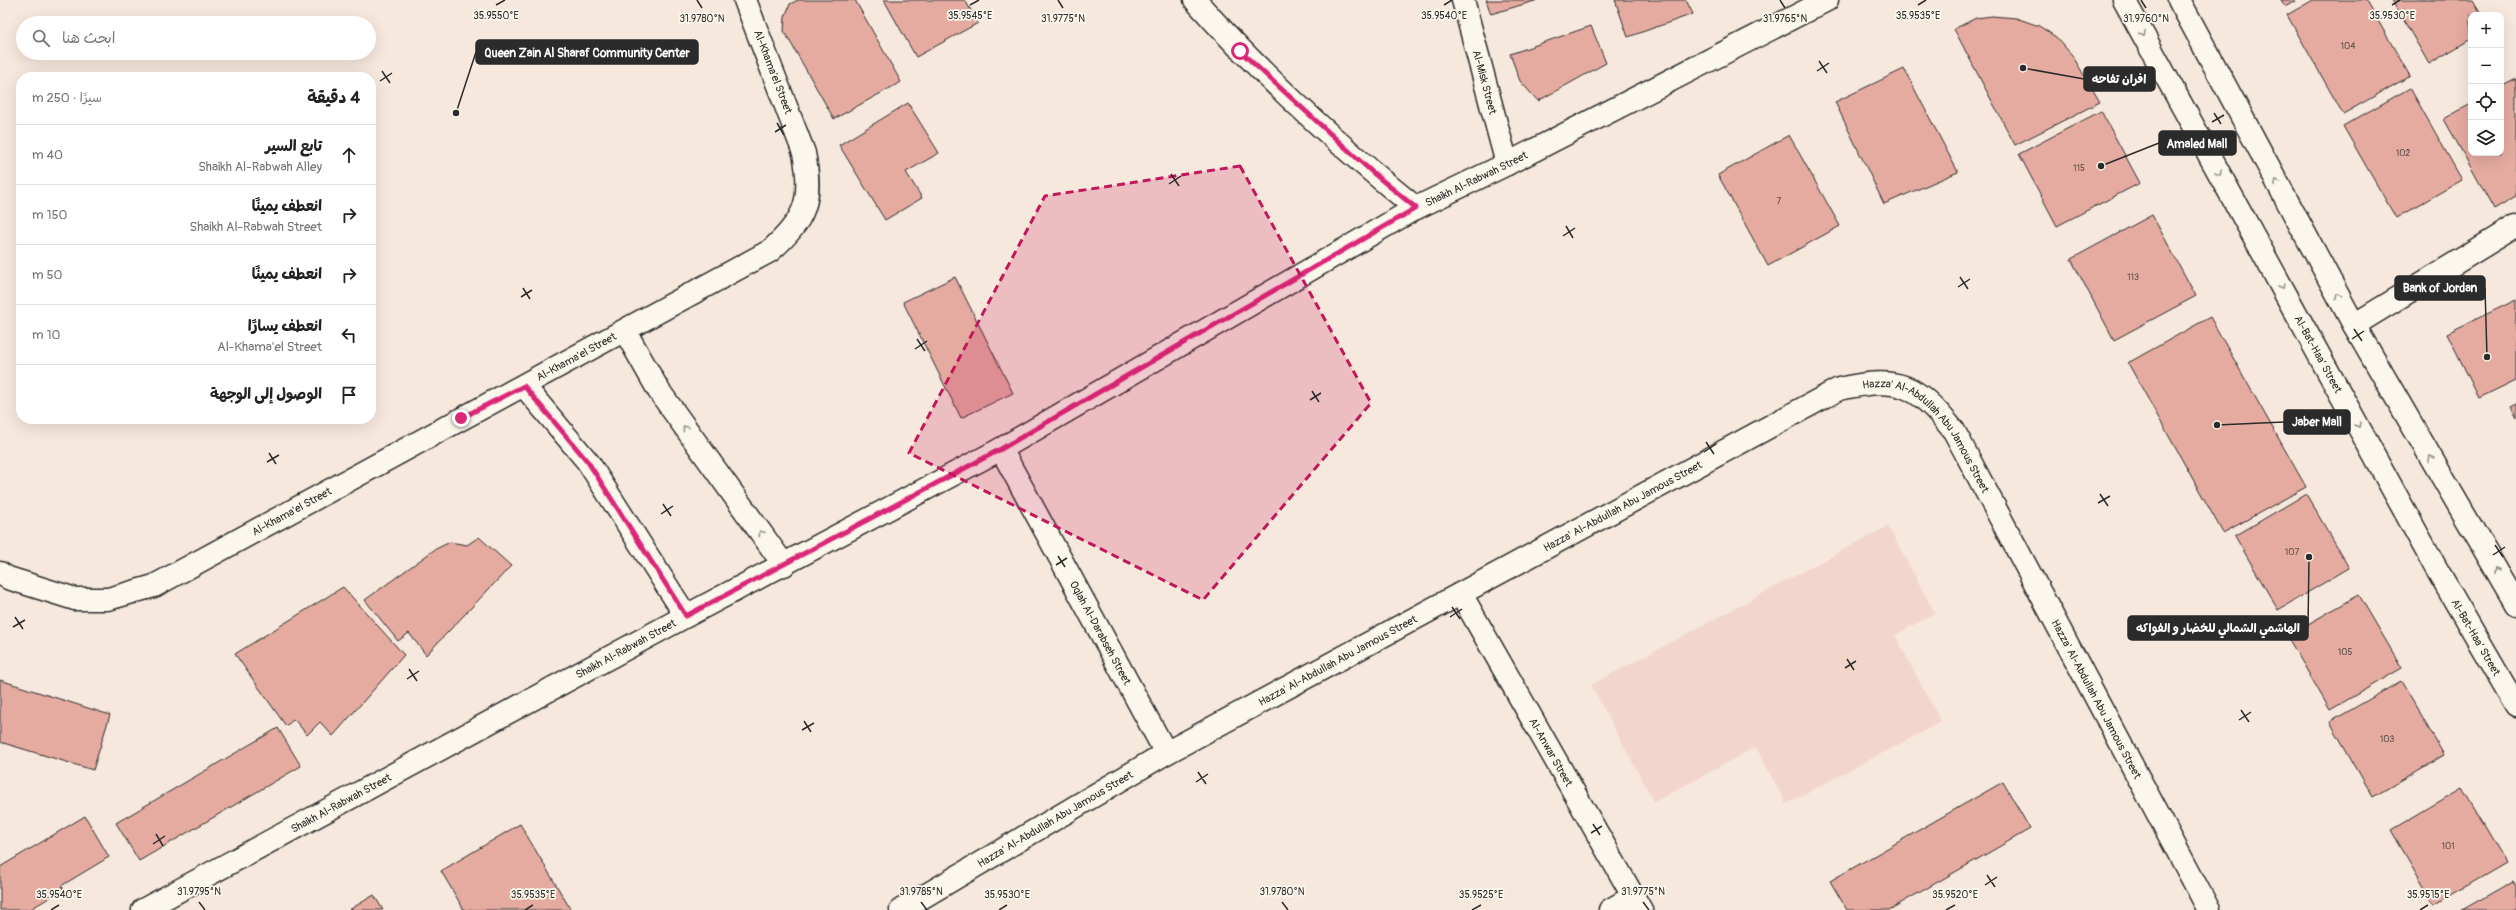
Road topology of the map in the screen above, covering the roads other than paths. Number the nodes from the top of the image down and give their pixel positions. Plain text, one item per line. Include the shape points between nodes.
1 (745, 0) edge
2 (1195, 0) edge
3 (1463, 0) edge
4 (1827, 0) edge
5 (2124, 0) edge
6 (2179, 0) edge
7 (1507, 164) junction
8 (1416, 208) junction
9 (2516, 226) edge
10 (2354, 326) junction
11 (625, 331) junction
12 (524, 386) junction
13 (1001, 449) junction
14 (784, 565) junction
15 (0, 573) edge
16 (1461, 594) junction
17 (2516, 604) edge
18 (686, 616) junction
19 (2516, 706) edge
20 (1166, 753) junction
21 (1637, 903) edge
22 (143, 910) edge
23 (901, 910) edge
24 (1610, 910) edge
25 (2209, 910) edge

1 - 11 street, Al-Khama'el Street via 804,153 809,180 803,212 788,235 770,250
2 - 8 street via 1240,51 1372,172
3 - 7 street, Al-Misk Street
4 - 7 street, Shaikh Al-Rabwah Street
5 -> 19 street, Al-Bat-Haa’ Street via 2432,561
10 -> 6 street
7 - 8 street, Shaikh Al-Rabwah Street
8 - 13 street, Shaikh Al-Rabwah Street
9 - 10 street
17 -> 10 street
11 - 12 street, Al-Khama'el Street
14 -> 11 street via 659,391
12 - 15 street, Al-Khama'el Street via 154,586 108,599 75,599 8,578
12 - 18 street via 588,462
13 - 14 street, Shaikh Al-Rabwah Street
13 - 20 street, Oqlah Al-Darabseh Street
14 - 18 street, Shaikh Al-Rabwah Street
16 - 20 street, Hazza' Al-Abdullah Abu Jamous Street
16 - 21 street, Al-Anwar Street
16 - 25 street, Hazza' Al-Abdullah Abu Jamous Street via 1839,389 1874,382 1901,384 1932,403 1954,430
18 - 22 street, Shaikh Al-Rabwah Street
20 - 23 street, Hazza' Al-Abdullah Abu Jamous Street
21 - 24 street

